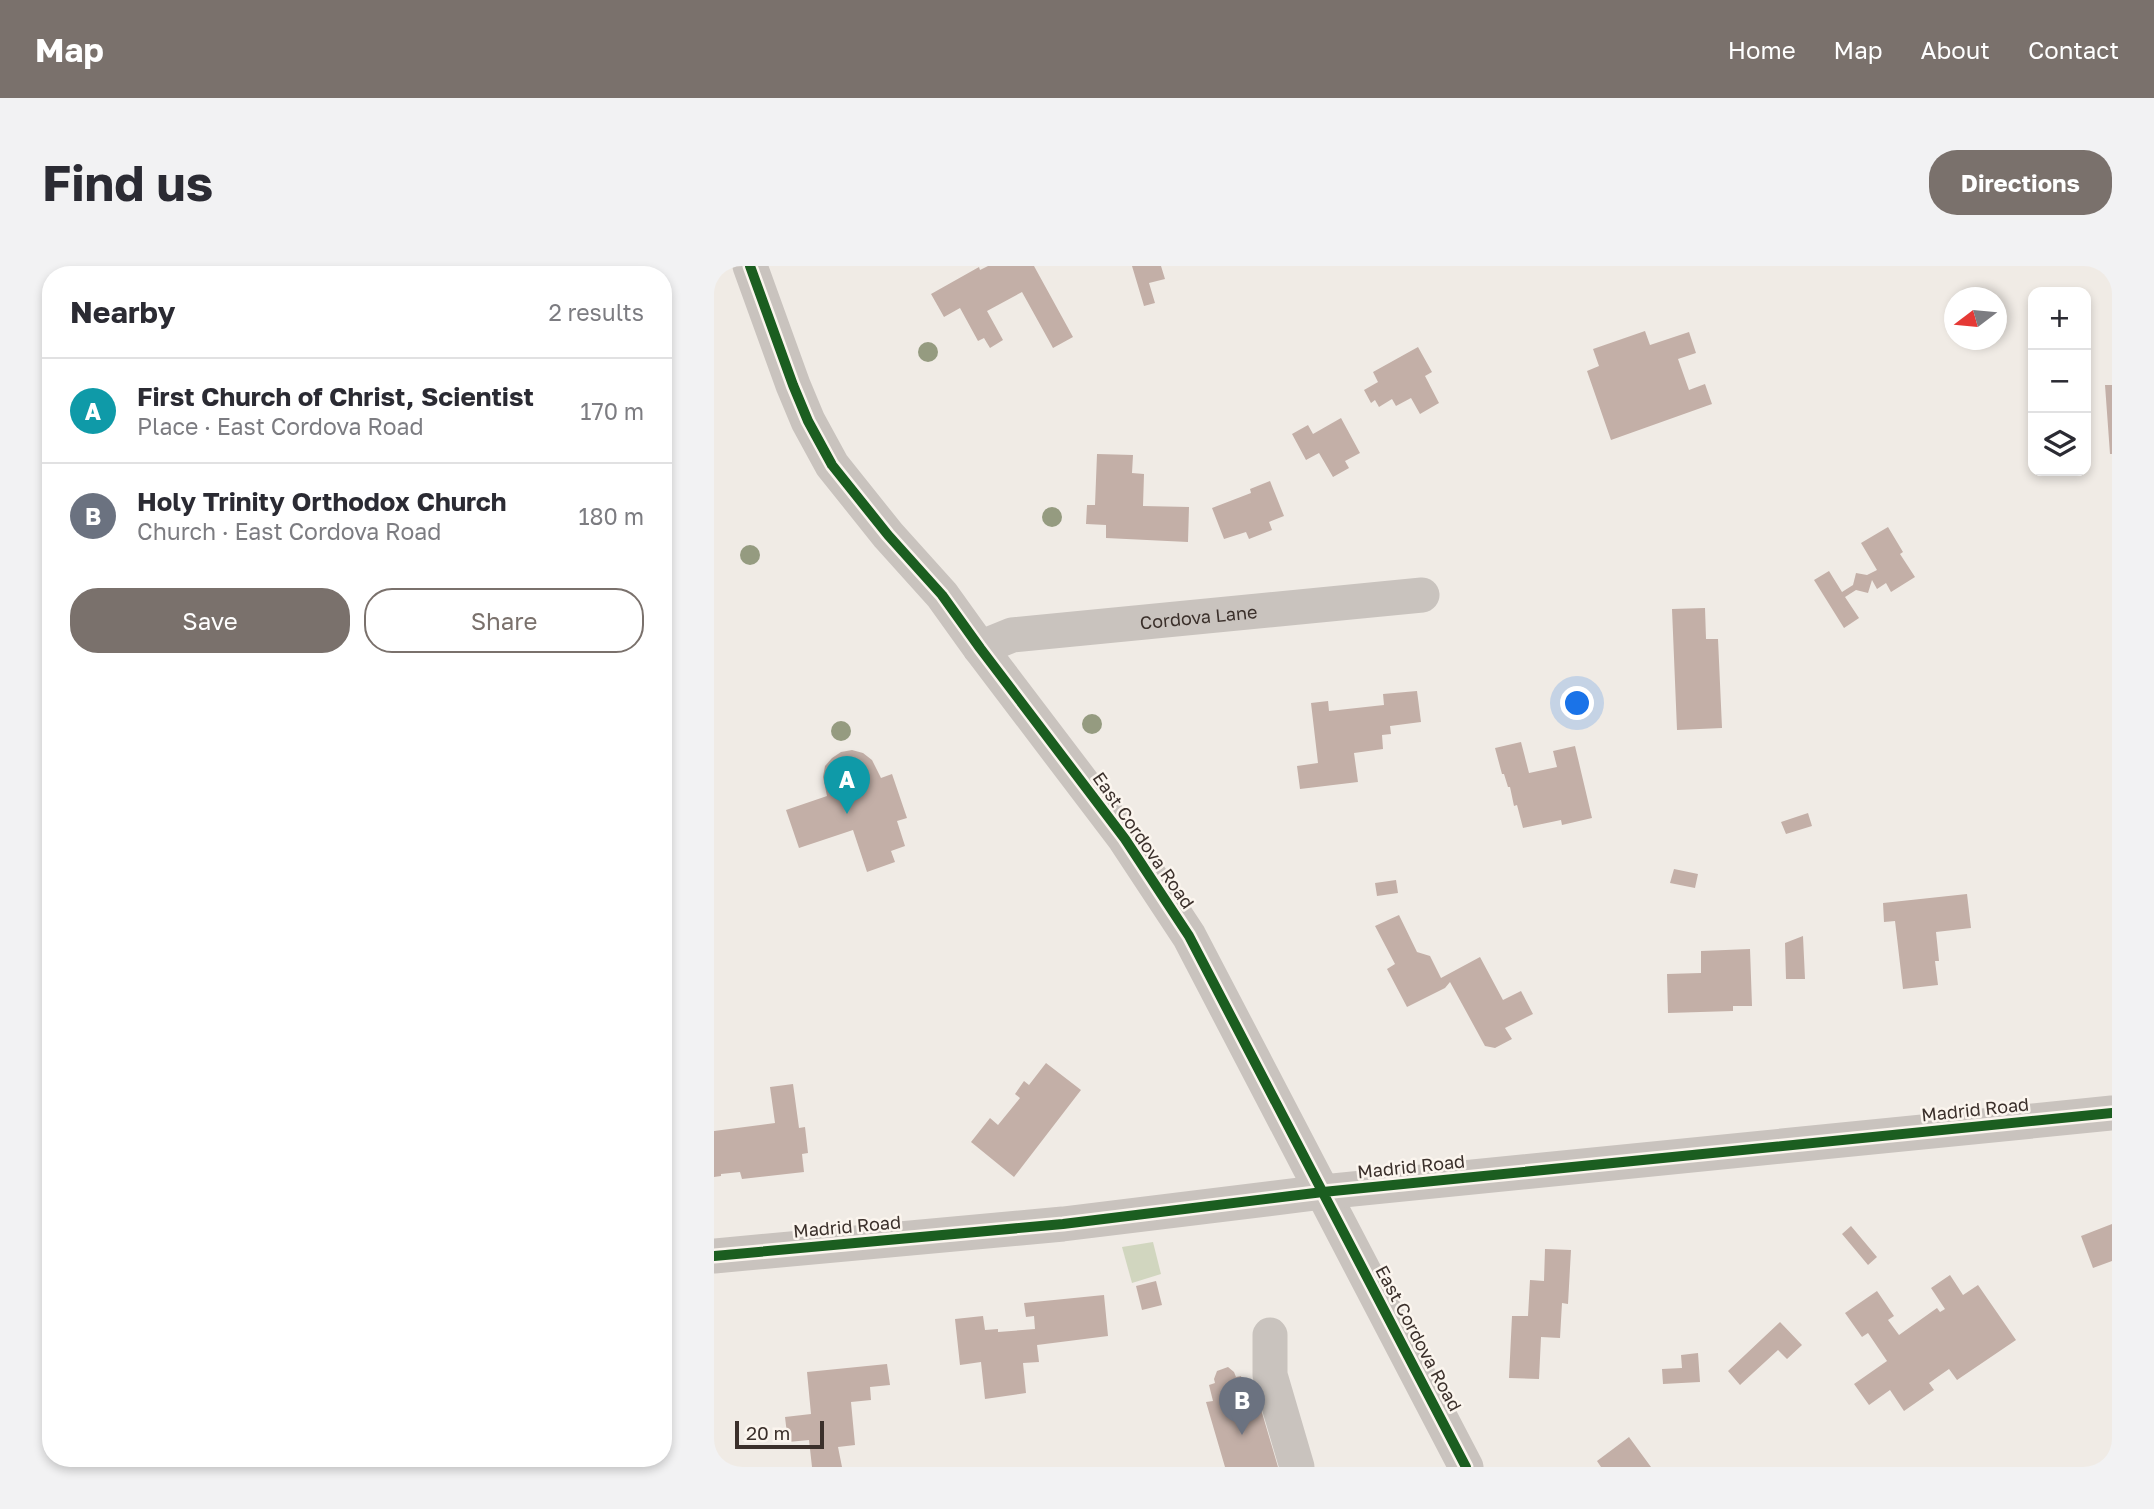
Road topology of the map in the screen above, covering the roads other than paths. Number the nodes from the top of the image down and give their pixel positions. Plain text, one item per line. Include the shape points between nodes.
1 (750, 266) edge
2 (1422, 595) dead end
3 (980, 648) junction
4 (2112, 1113) edge
5 (1323, 1192) junction
6 (714, 1256) edge
7 (1270, 1335) dead end
8 (1297, 1467) edge
9 (1466, 1467) edge

1 - 3 street, East Cordova Road via 793,385 832,465 942,595
2 - 3 street, Cordova Lane via 1012,635
3 - 5 street, East Cordova Road via 1125,839 1189,936
4 - 5 street, Madrid Road
5 - 6 street, Madrid Road via 1063,1224
5 - 9 street, East Cordova Road
7 - 8 street via 1270,1375

